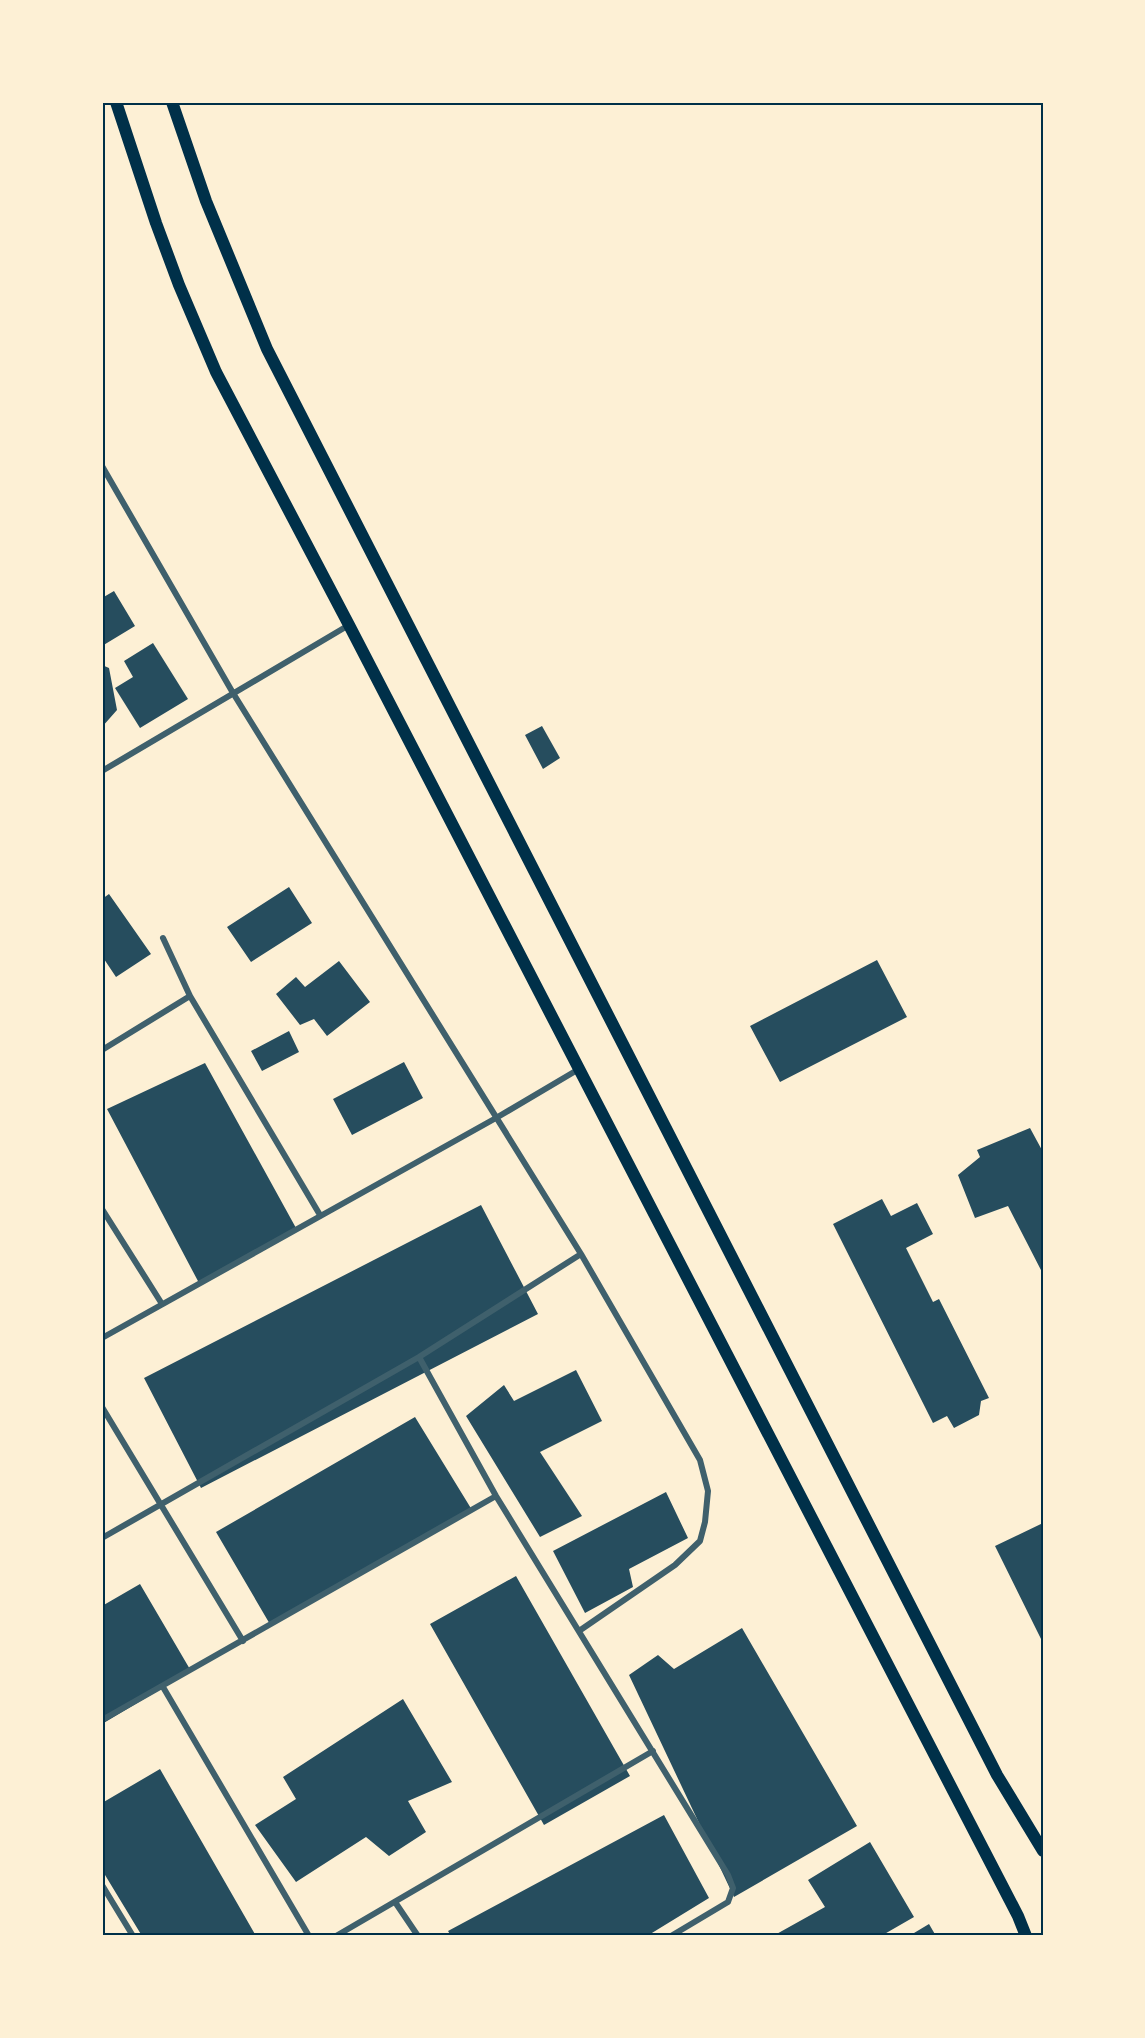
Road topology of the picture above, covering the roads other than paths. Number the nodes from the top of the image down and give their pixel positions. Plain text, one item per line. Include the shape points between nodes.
1 (116, 102) edge
2 (172, 102) edge
3 (102, 466) edge
4 (109, 478) junction
5 (102, 483) edge
6 (349, 625) junction
7 (233, 693) junction
8 (102, 771) edge
9 (163, 938) dead end
10 (190, 996) junction
11 (102, 1050) edge
12 (579, 1069) junction
13 (496, 1119) junction
14 (102, 1209) edge
15 (320, 1215) junction
16 (581, 1254) junction
17 (162, 1304) junction
18 (102, 1338) edge
19 (419, 1357) junction
20 (102, 1407) edge
21 (496, 1496) junction
22 (161, 1505) junction
23 (102, 1539) edge
24 (579, 1631) junction
25 (243, 1641) junction
26 (163, 1687) junction
27 (102, 1720) edge
28 (653, 1750) junction
29 (1043, 1851) edge
30 (102, 1885) edge
31 (105, 1898) edge
32 (395, 1902) junction
33 (133, 1936) edge
34 (309, 1936) edge
35 (336, 1936) edge
36 (418, 1936) edge
37 (671, 1936) edge
38 (1026, 1936) edge

1 - 6 main road via 156,223 216,372
2 - 29 main road via 206,201 267,349 997,1775
3 - 4 street
4 - 5 street
4 - 7 street
6 - 7 street
6 - 12 main road
7 - 8 street
7 - 13 street
9 - 10 street
10 - 11 street
10 - 15 street
12 - 13 street
12 - 38 main road
13 - 15 street
13 - 16 street
14 - 17 street
15 - 17 street
16 - 19 street
16 - 24 street via 700,1460 708,1491 700,1541 675,1565
17 - 18 street
19 - 21 street
19 - 22 street
20 - 22 street
21 - 24 street
21 - 25 street
22 - 23 street
22 - 25 street
24 - 28 street
25 - 26 street
26 - 27 street
26 - 34 street
28 - 32 street
28 - 37 street via 733,1888 728,1902
30 - 31 street
31 - 33 street
32 - 35 street
32 - 36 street

